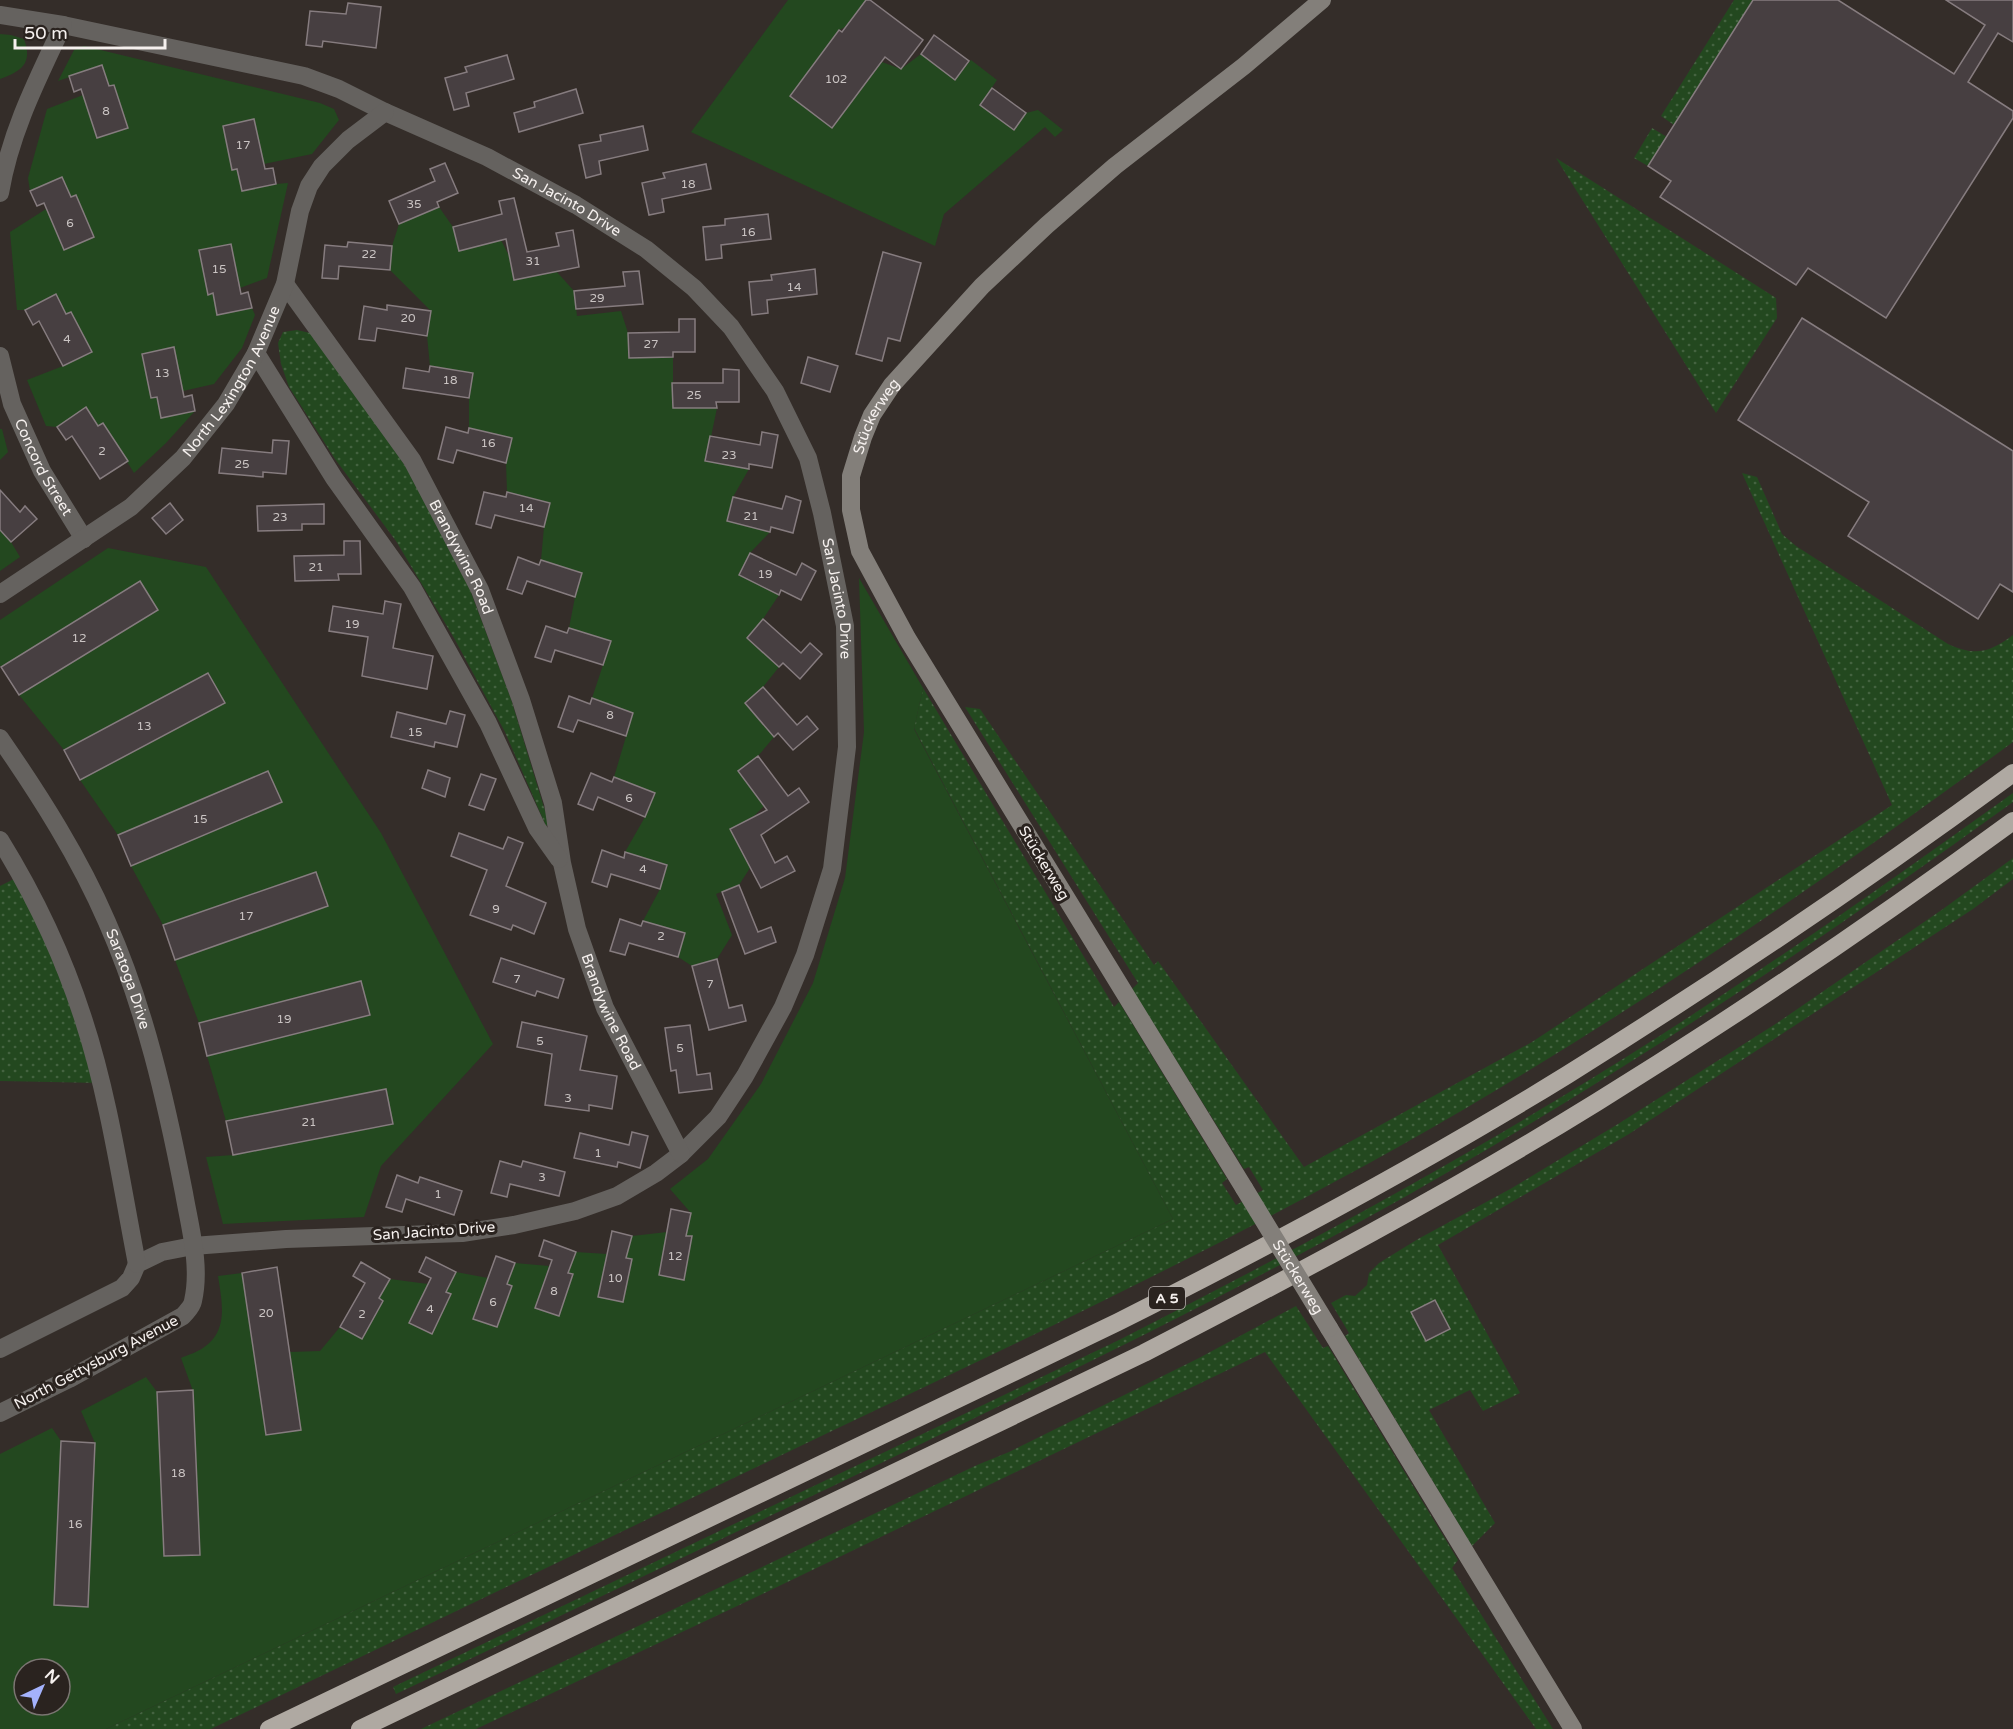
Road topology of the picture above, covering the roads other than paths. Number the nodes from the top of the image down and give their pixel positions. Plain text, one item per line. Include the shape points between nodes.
1 (1322, 0) edge
2 (0, 15) edge
3 (63, 25) junction
4 (385, 112) junction
5 (0, 193) edge
6 (285, 284) junction
7 (256, 353) junction
8 (0, 356) edge
9 (84, 539) junction
10 (0, 594) edge
11 (0, 738) edge
12 (2013, 773) edge
13 (2013, 821) edge
14 (0, 840) edge
15 (562, 863) junction
16 (681, 1154) junction
17 (194, 1246) junction
18 (137, 1264) junction
19 (0, 1348) edge
20 (0, 1413) edge
21 (269, 1729) edge
22 (360, 1729) edge
23 (1572, 1729) edge

1 - 23 street, Stückerweg, bridge via 1115,166 982,286 892,385 872,415 851,476 850,510 860,551 907,638
2 - 3 street, San Jacinto Drive
3 - 4 street, San Jacinto Drive via 304,76
3 - 5 street via 21,114
4 - 6 street, North Lexington Avenue via 348,140 322,166 309,186
4 - 16 street, San Jacinto Drive via 487,157 576,205 646,249 694,288 731,327 775,392 808,458 845,626 847,747 832,869 805,955 783,1007 718,1117
6 - 7 street, North Lexington Avenue
6 - 15 street, Brandywine Road via 412,460 480,590 521,700 553,803
7 - 9 street, North Lexington Avenue via 225,404 183,458 131,507
7 - 15 street, Brandywine Road via 334,478 412,587 488,723 537,828
8 - 9 street, Concord Street via 12,404 42,471
9 - 10 street, North Lexington Avenue
11 - 17 street, Saratoga Drive via 32,784 108,922 140,1011 169,1115
12 - 21 highway, A 5 via 1727,973 1557,1081 1357,1197 1067,1347
13 - 22 highway, A 5 via 1877,918 1666,1058 1483,1170 1355,1242 1144,1353
14 - 18 street via 57,947 83,1018 101,1083
15 - 16 street, Brandywine Road via 577,929 605,1008
16 - 17 street, San Jacinto Drive via 617,1196 575,1211 514,1225 462,1233
17 - 18 street via 162,1252
17 - 20 street, North Gettysburg Avenue via 195,1290 192,1304 183,1316
18 - 19 street via 122,1288

